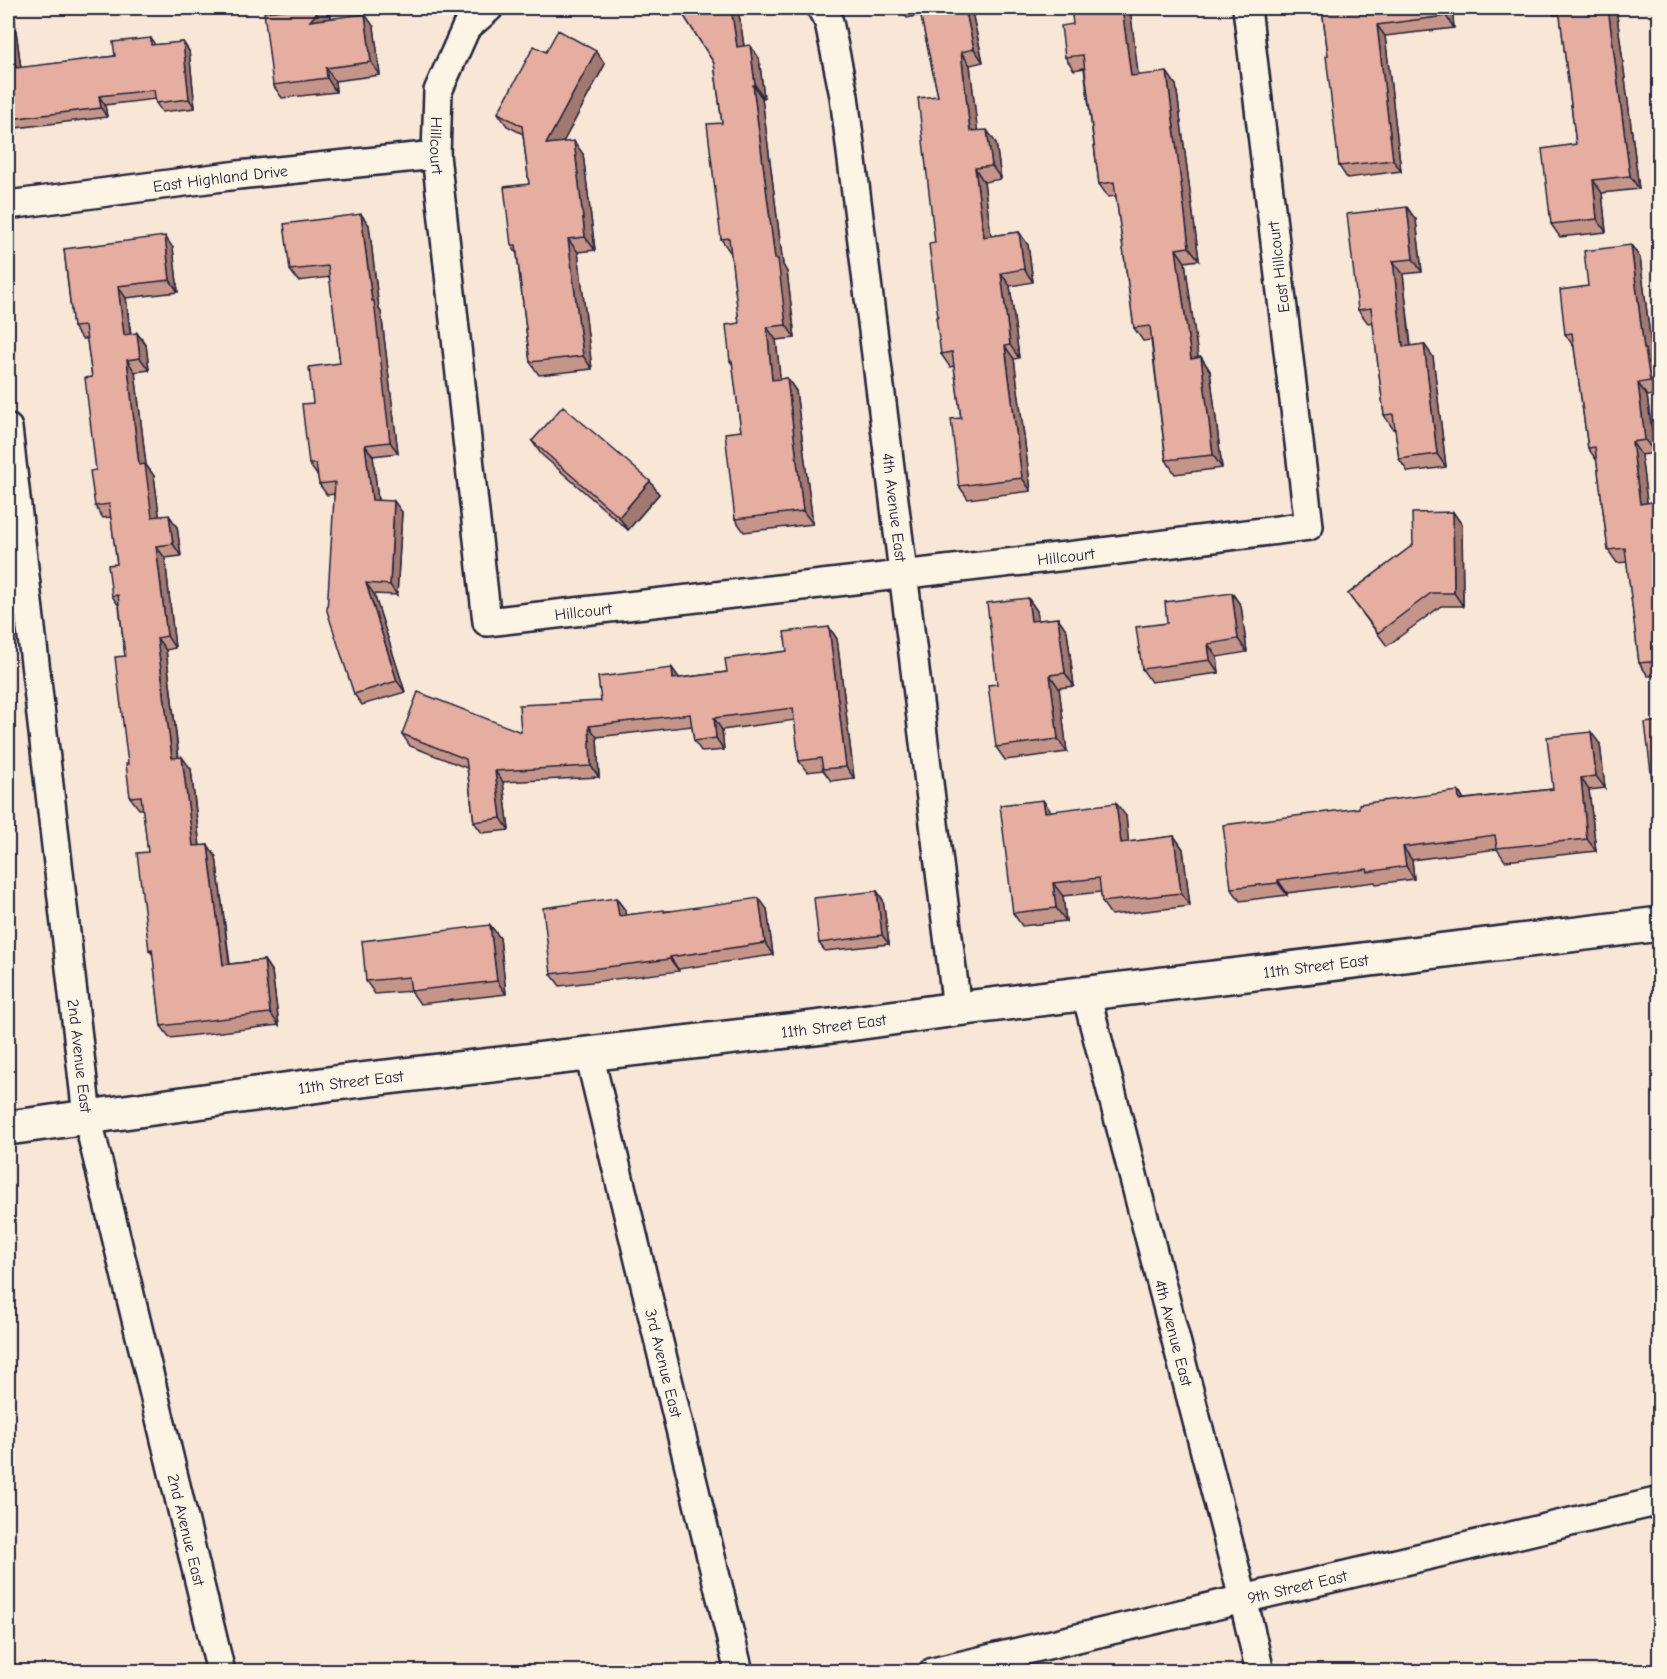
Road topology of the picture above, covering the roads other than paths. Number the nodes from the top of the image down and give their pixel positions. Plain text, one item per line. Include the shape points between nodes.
1 (489, 8) edge
2 (821, 8) edge
3 (1247, 8) edge
4 (436, 155) junction
5 (8, 205) edge
6 (8, 428) edge
7 (1310, 526) joint
8 (903, 575) junction
9 (1659, 924) edge
10 (1086, 994) junction
11 (957, 1009) junction
12 (589, 1054) junction
13 (87, 1116) junction
14 (8, 1128) edge
15 (1659, 1501) edge
16 (1243, 1598) junction
17 (221, 1671) edge
18 (739, 1671) edge
19 (933, 1671) edge
20 (1260, 1671) edge

1 - 4 street, Hillcourt via 466,28 438,91
2 - 8 street, 4th Avenue East via 829,22 844,96
3 - 7 street, East Hillcourt
4 - 5 street, East Highland Drive via 238,175
4 - 8 street, Hillcourt via 487,622
6 - 13 street, 2nd Avenue East
7 - 8 street, Hillcourt
8 - 11 street, 4th Avenue East
9 - 10 street, 11th Street East
10 - 11 street, 11th Street East
10 - 16 street, 4th Avenue East
11 - 12 street, 11th Street East
12 - 13 street, 11th Street East
12 - 18 street, 3rd Avenue East
13 - 14 street, 11th Street East
13 - 17 street, 2nd Avenue East
15 - 16 street, 9th Street East
16 - 19 street, 9th Street East
16 - 20 street, 4th Avenue East

